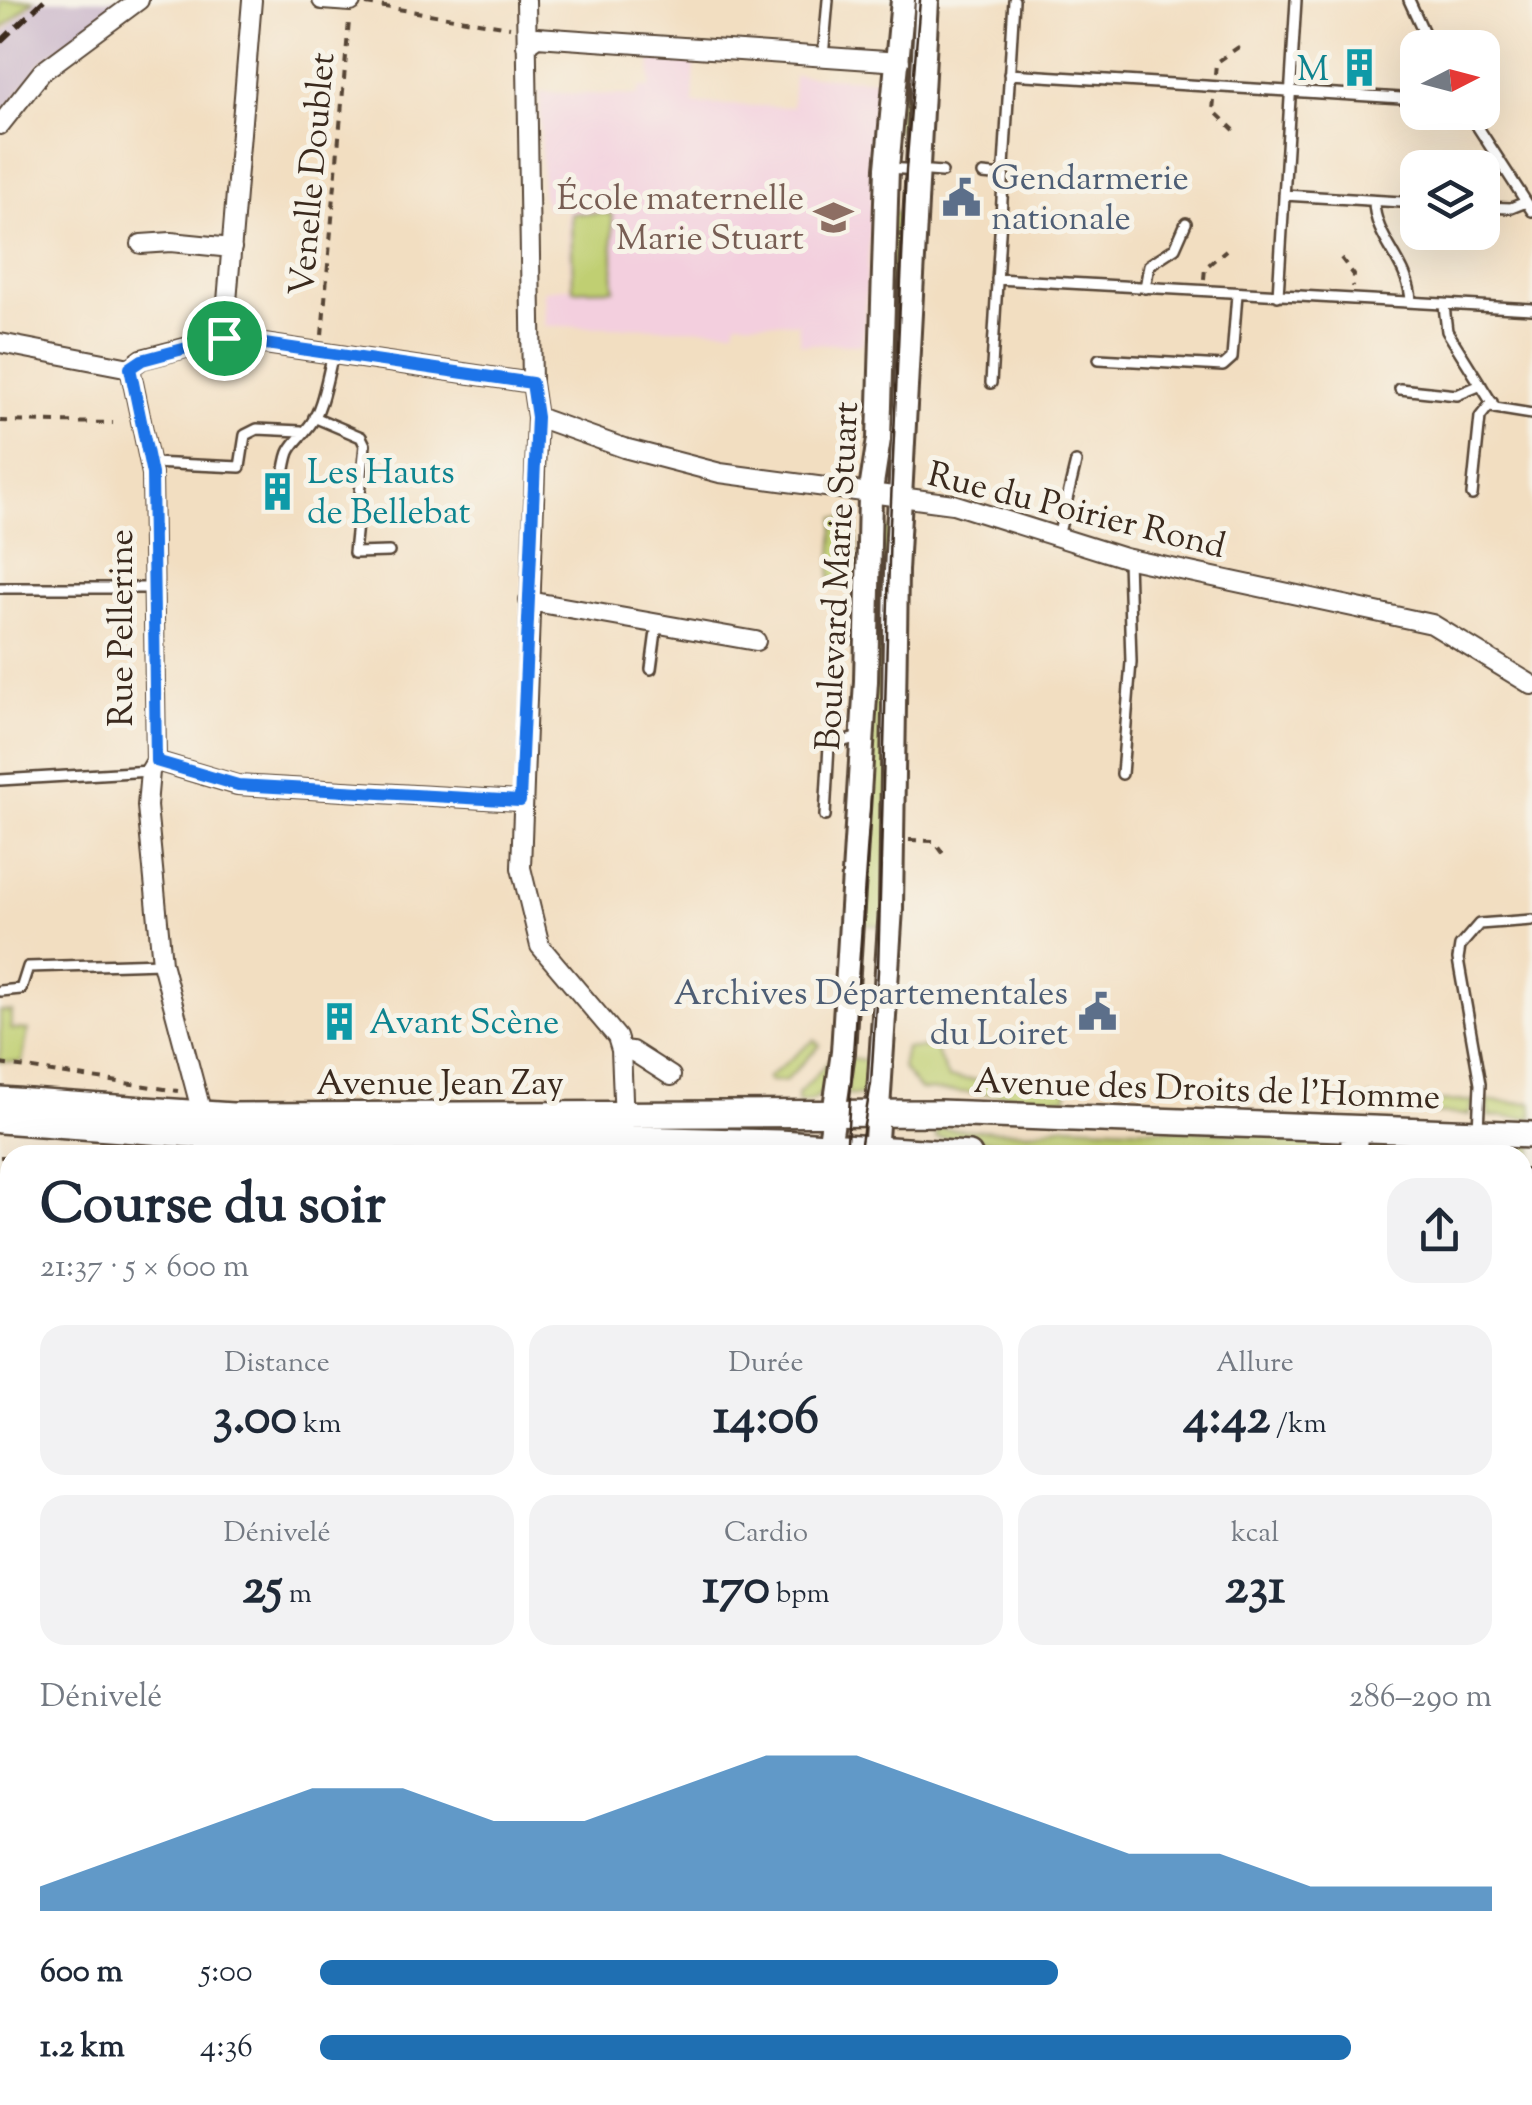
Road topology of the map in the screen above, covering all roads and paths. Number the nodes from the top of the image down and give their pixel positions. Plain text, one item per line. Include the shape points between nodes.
1 (138, 0) edge
2 (252, 0) edge
3 (322, 0) edge
4 (526, 0) edge
5 (828, 0) edge
6 (903, 0) edge
7 (927, 0) edge
8 (1014, 0) edge
9 (1296, 0) edge
10 (1409, 0) edge
11 (350, 2) edge
12 (1423, 30) edge
13 (523, 37) junction
14 (1240, 46) dead end
15 (823, 57) junction
16 (900, 62) junction
17 (1009, 74) junction
18 (1215, 80) dead end
19 (1290, 93) junction
20 (1215, 95) dead end
21 (1400, 98) edge
22 (0, 124) edge
23 (1234, 130) dead end
24 (1480, 130) edge
25 (888, 168) junction
26 (918, 170) junction
27 (942, 172) dead end
28 (983, 174) dead end
29 (1003, 176) junction
30 (1041, 178) dead end
31 (1284, 195) junction
32 (1374, 201) junction
33 (1400, 202) edge
34 (1529, 207) edge
35 (1500, 208) edge
36 (1186, 223) dead end
37 (141, 244) dead end
38 (232, 248) junction
39 (1226, 250) dead end
40 (1341, 258) dead end
41 (997, 279) junction
42 (1203, 284) dead end
43 (1145, 288) junction
44 (1352, 292) dead end
45 (1237, 294) junction
46 (1278, 296) junction
47 (1411, 302) junction
48 (1444, 306) junction
49 (1532, 309) edge
50 (224, 338) junction
51 (0, 344) edge
52 (328, 351) junction
53 (1099, 358) dead end
54 (130, 368) junction
55 (532, 383) junction
56 (991, 383) dead end
57 (1481, 385) junction
58 (1400, 389) dead end
59 (1492, 402) junction
60 (1532, 414) edge
61 (314, 417) junction
62 (537, 417) junction
63 (0, 421) edge
64 (113, 423) dead end
65 (302, 431) junction
66 (1076, 462) dead end
67 (151, 463) junction
68 (283, 481) dead end
69 (1472, 495) dead end
70 (870, 496) junction
71 (901, 500) junction
72 (1058, 537) junction
73 (389, 552) dead end
74 (1128, 559) junction
75 (0, 588) edge
76 (153, 588) junction
77 (529, 601) junction
78 (658, 621) junction
79 (756, 641) dead end
80 (651, 669) dead end
81 (1532, 685) edge
82 (862, 737) junction
83 (153, 766) junction
84 (1122, 774) dead end
85 (0, 780) edge
86 (520, 801) junction
87 (825, 816) dead end
88 (900, 840) dead end
89 (943, 853) dead end
90 (1532, 920) edge
91 (162, 963) junction
92 (0, 991) edge
93 (622, 1050) junction
94 (0, 1064) edge
95 (671, 1076) dead end
96 (0, 1100) edge
97 (834, 1113) junction
98 (880, 1113) junction
99 (0, 1120) edge
100 (202, 1125) edge
101 (1355, 1134) edge
102 (1478, 1134) junction
103 (1532, 1136) edge
104 (625, 1137) edge
105 (751, 1145) edge
106 (830, 1145) edge
107 (876, 1145) edge

1 - 22 street via 42,72
2 - 38 street
3 - 11 street
4 - 13 street
5 - 15 lane
6 - 16 main road, Boulevard Marie Stuart
7 - 26 main road, Boulevard Marie Stuart
8 - 17 lane
9 - 19 lane
10 - 12 lane
11 - 13 path
11 - 52 path, Venelle Doublet
13 - 15 street
13 - 55 street
14 - 18 path via 1216,63
15 - 16 street
16 - 25 main road, Boulevard Marie Stuart
17 - 19 lane
17 - 29 lane
19 - 21 lane
19 - 31 lane
20 - 23 path via 1213,110
24 - 34 lane
25 - 26 lane
25 - 70 main road, Boulevard Marie Stuart via 879,439
26 - 27 lane
26 - 71 main road, Boulevard Marie Stuart
28 - 29 lane
29 - 30 path
29 - 41 lane
31 - 32 lane
31 - 46 lane
32 - 33 lane
32 - 47 lane via 1377,224 1410,282
34 - 35 lane
36 - 43 lane via 1175,248 1149,265
37 - 38 street
38 - 50 street
39 - 42 path via 1204,268
40 - 44 path via 1354,276
41 - 43 lane
41 - 56 lane
43 - 45 lane
45 - 46 lane
45 - 53 lane via 1232,358 1222,366
46 - 47 lane
47 - 48 lane
48 - 49 lane
48 - 57 lane via 1447,330
50 - 52 street
50 - 54 street
51 - 54 street
52 - 55 street
52 - 61 lane
54 - 67 street, Rue Pellerine
55 - 62 street
57 - 58 lane via 1457,395
57 - 59 lane
59 - 60 lane via 1500,411
59 - 69 lane via 1480,417
61 - 65 lane
61 - 73 lane via 361,437 354,553
62 - 70 street, Rue du Poirier Rond via 720,474
62 - 77 street
63 - 64 path
65 - 67 lane via 245,435 240,467
65 - 68 lane via 287,453
66 - 72 lane
67 - 76 street, Rue Pellerine
70 - 71 street, Rue du Poirier Rond
70 - 82 main road, Boulevard Marie Stuart
71 - 72 street, Rue du Poirier Rond via 953,504
71 - 98 main road, Boulevard Marie Stuart
72 - 74 street, Rue du Poirier Rond
74 - 81 street, Rue du Poirier Rond via 1432,624
74 - 84 lane via 1131,662
75 - 76 lane
76 - 83 street, Rue Pellerine
77 - 78 street
77 - 86 street
78 - 79 street
78 - 80 lane
82 - 87 lane via 829,745
82 - 97 main road, Boulevard Marie Stuart via 844,1052
83 - 85 lane
83 - 86 street, Rue Pellerine via 238,785
83 - 91 street via 147,806
86 - 93 street via 524,892 540,946
88 - 89 path via 934,841
90 - 102 lane via 1479,924 1460,946 1480,1084
91 - 92 lane via 28,967 21,989
91 - 100 street
93 - 95 street
93 - 104 street
94 - 100 path via 174,1088
96 - 100 main road, Avenue Jean Zay
97 - 98 main road, Avenue Jean Zay
97 - 104 main road, Avenue Jean Zay
97 - 106 main road, Boulevard Marie Stuart
98 - 101 main road, Avenue des Droits de l'Homme
98 - 107 main road, Boulevard Marie Stuart
99 - 100 main road, Avenue Jean Zay
100 - 104 main road, Avenue Jean Zay
101 - 102 main road, Avenue des Droits de l'Homme
102 - 103 main road, Avenue des Droits de l'Homme
104 - 105 main road, Avenue Jean Zay

